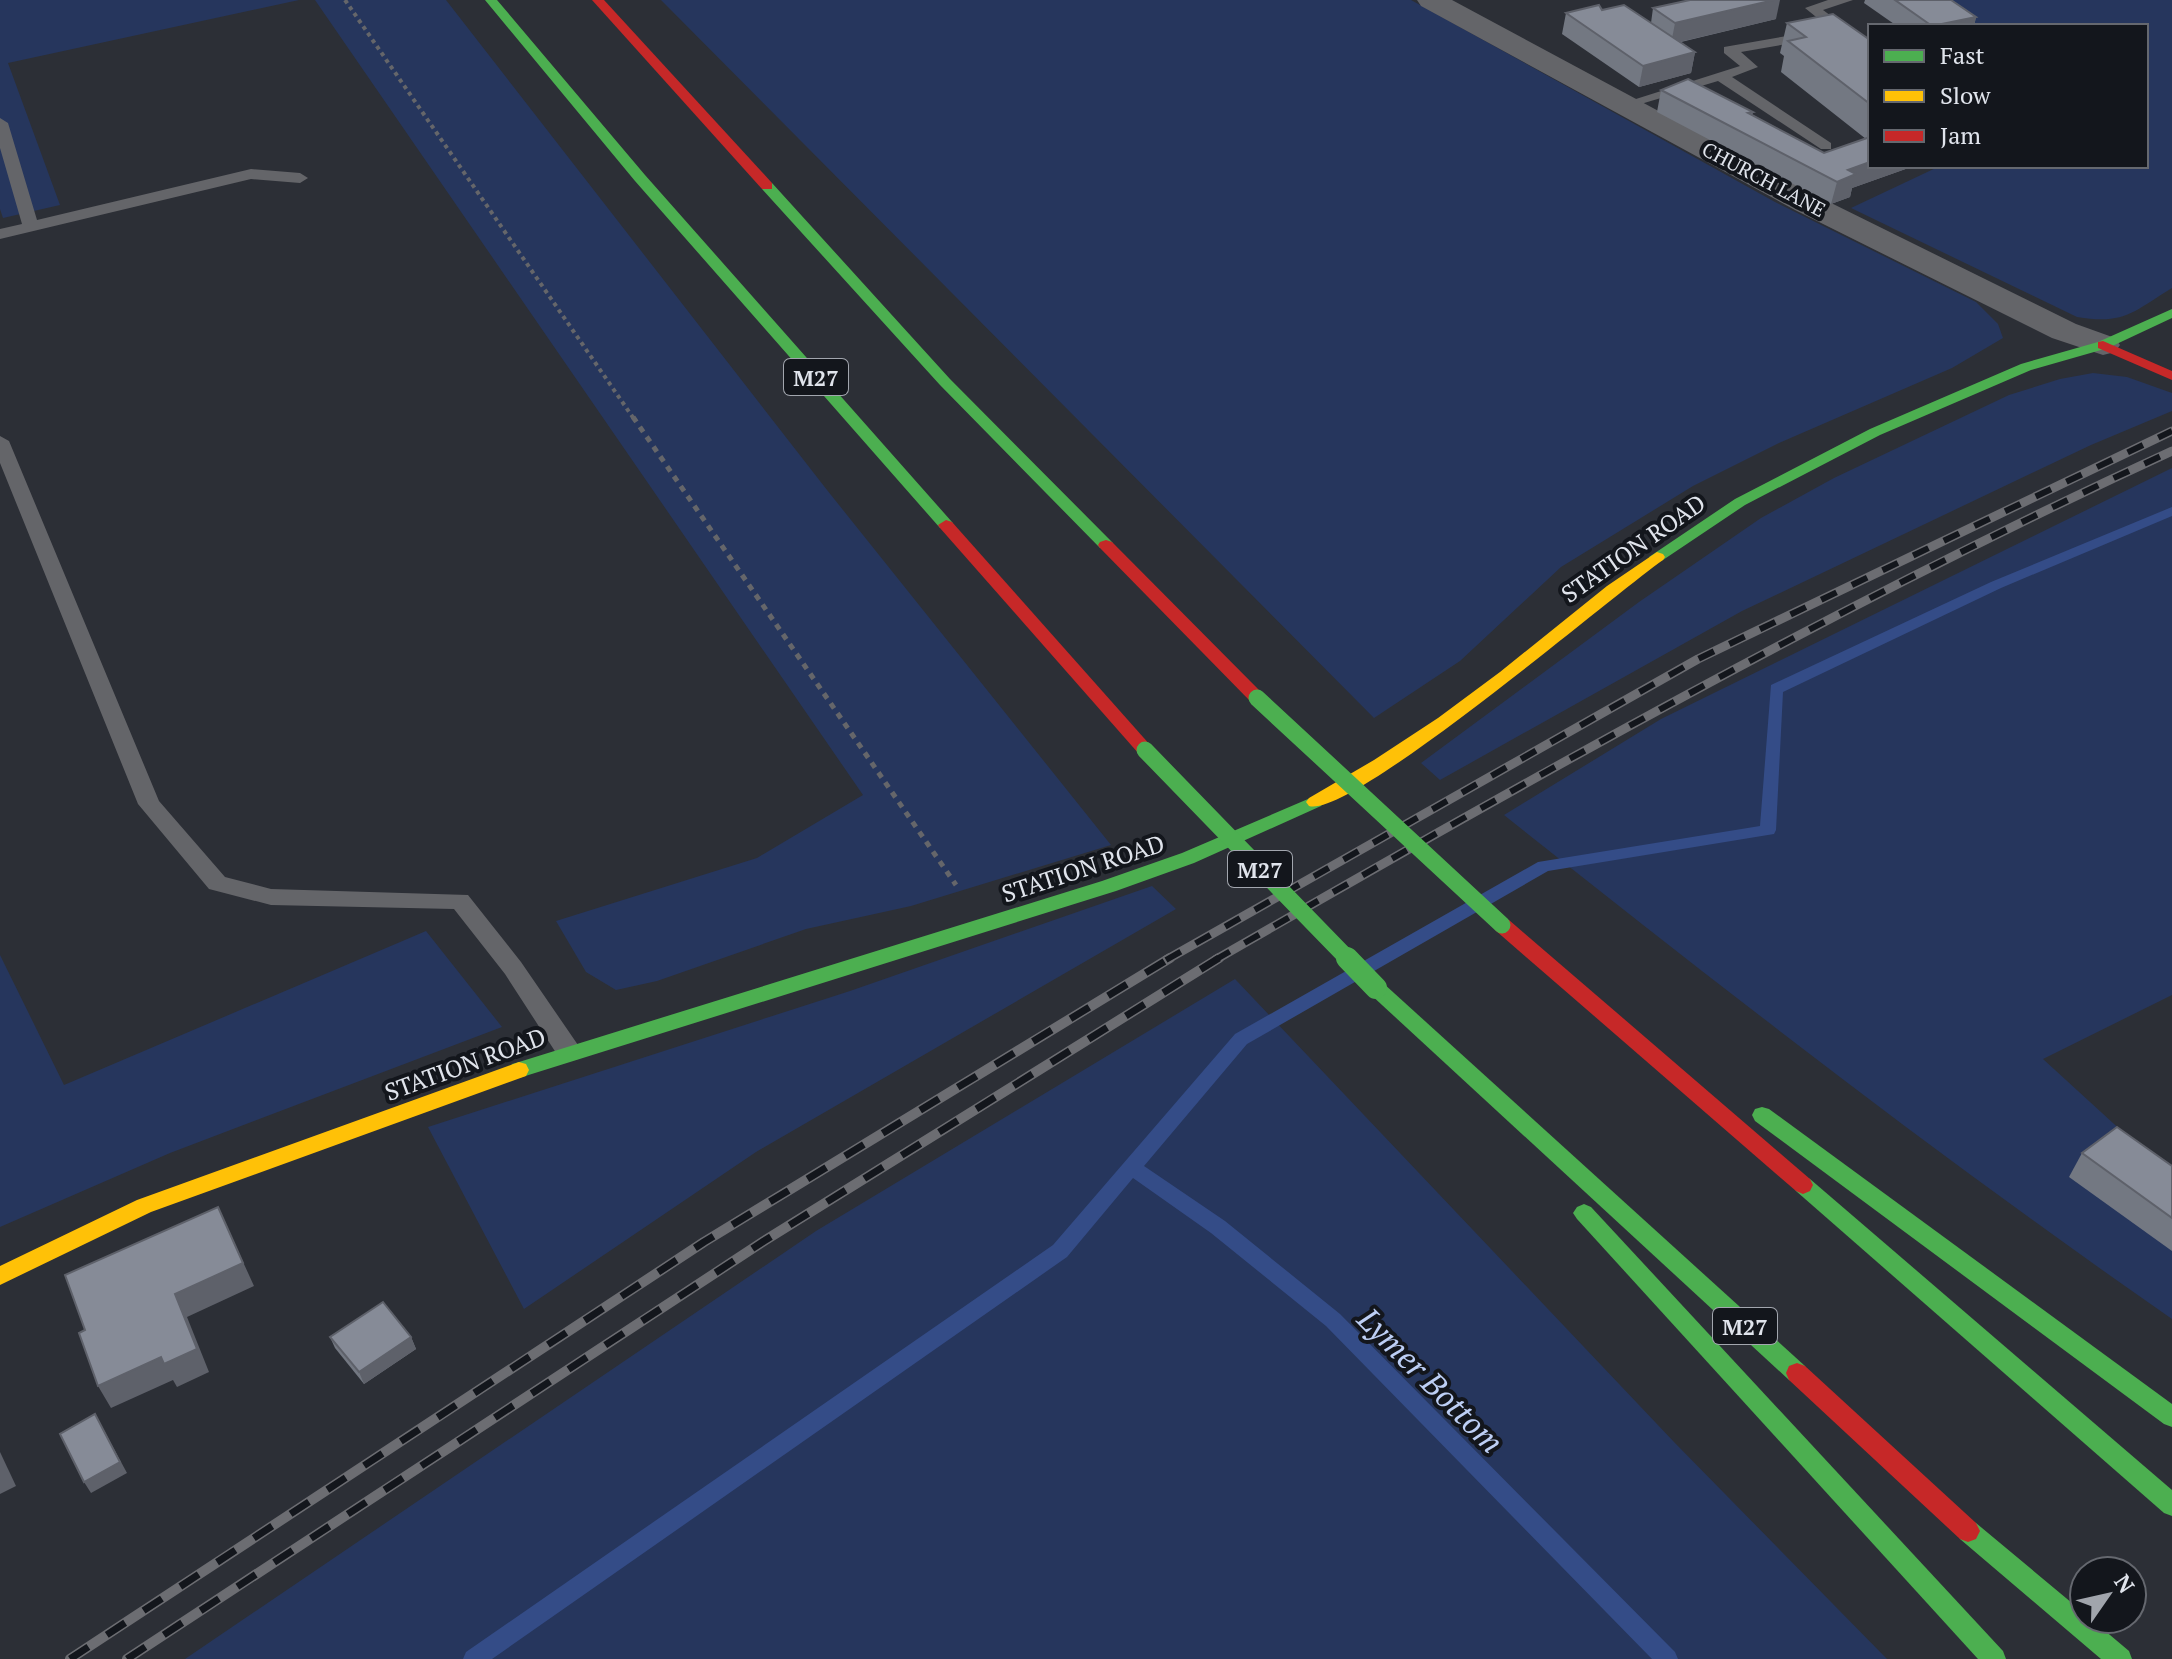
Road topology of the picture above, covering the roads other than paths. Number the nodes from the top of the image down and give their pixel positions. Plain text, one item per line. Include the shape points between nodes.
1 (491, 0) edge
2 (598, 0) edge
3 (1431, 0) edge
4 (1846, 0) edge
5 (1720, 76) junction
6 (1624, 105) junction
7 (0, 123) edge
8 (1826, 146) dead end
9 (300, 178) dead end
10 (31, 226) junction
11 (0, 234) edge
12 (2172, 313) edge
13 (2103, 345) junction
14 (2172, 376) edge
15 (0, 441) edge
16 (1502, 925) junction
17 (1376, 988) junction
18 (569, 1052) junction
19 (1695, 1067) dead end
20 (1747, 1104) dead end
21 (1525, 1150) dead end
22 (1568, 1196) dead end
23 (0, 1276) edge
24 (2172, 1417) edge
25 (2172, 1505) edge
26 (1994, 1659) edge
27 (2120, 1659) edge

1 - 17 main road, M27, bridge via 651,190 1145,750
2 - 16 main road, bridge via 945,382 1257,698
3 - 6 street, CHURCH LANE
4 - 5 lane via 1812,8 1846,34 1729,50 1751,67
5 - 6 lane
5 - 8 lane
6 - 13 street, CHURCH LANE via 1821,210 2064,331
7 - 10 lane
9 - 10 lane via 251,174
10 - 11 lane
12 - 13 main road, STATION ROAD
13 - 14 main road
13 - 18 main road, STATION ROAD via 2012,373 1875,432 1740,502 1609,589 1486,692 1318,800 1188,858 807,982
15 - 18 lane via 149,804 217,883 271,897 460,901
16 - 19 main road
16 - 25 main road
17 - 21 main road, M27
17 - 27 main road, M27 via 1973,1535
18 - 23 main road, STATION ROAD via 144,1206
20 - 24 main road
22 - 26 main road, M27

